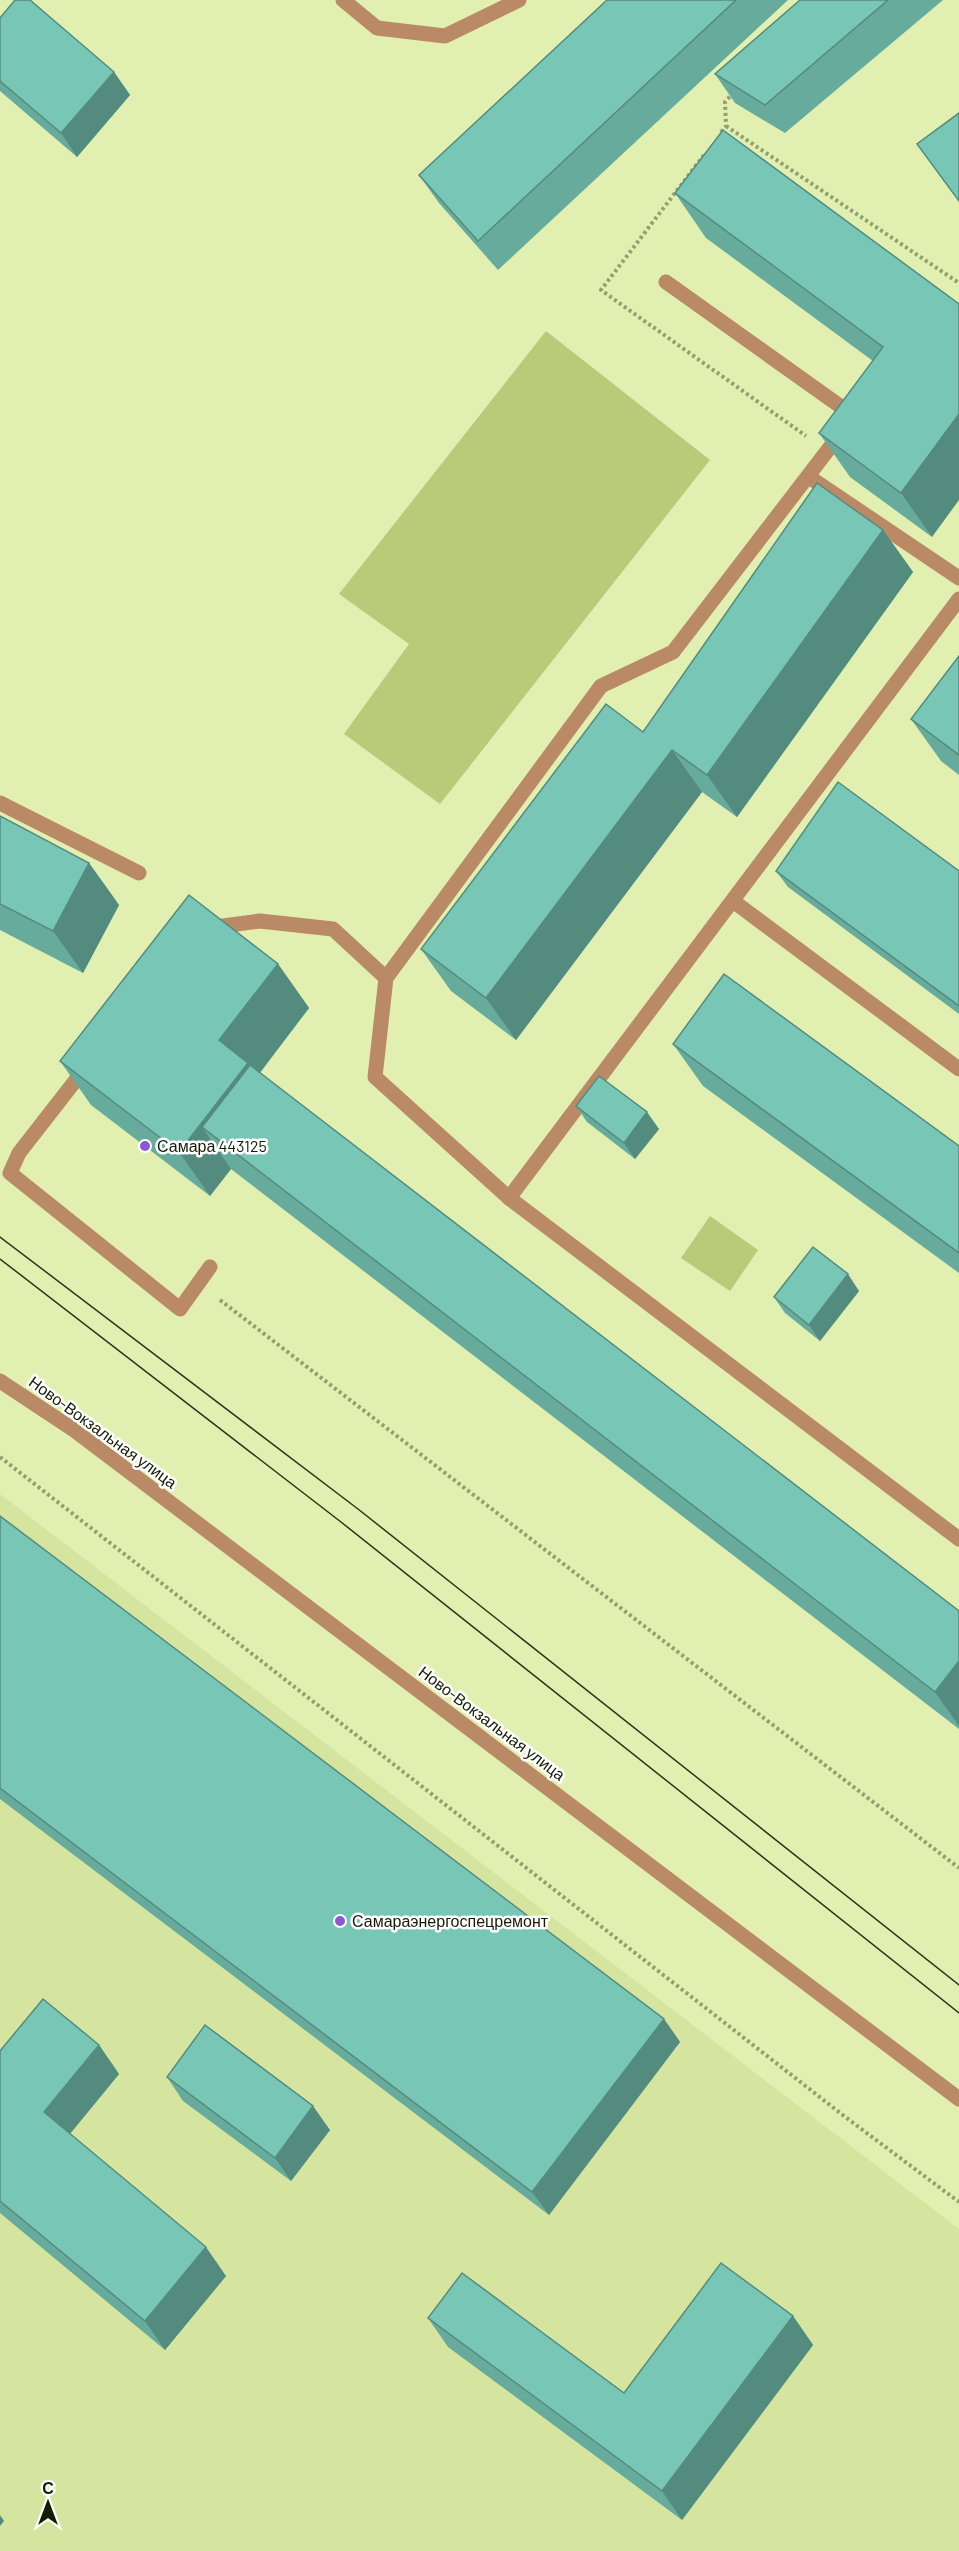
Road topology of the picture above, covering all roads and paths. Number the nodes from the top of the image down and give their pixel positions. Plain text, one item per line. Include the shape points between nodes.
1 (343, 0) edge
2 (519, 0) edge
3 (736, 90) edge
4 (726, 126) junction
5 (719, 135) edge
6 (705, 154) edge
7 (666, 282) dead end
8 (959, 283) edge
9 (828, 452) junction
10 (809, 477) junction
11 (959, 578) edge
12 (959, 599) edge
13 (0, 803) edge
14 (139, 873) dead end
15 (733, 901) junction
16 (192, 930) edge
17 (386, 978) junction
18 (98, 1051) edge
19 (959, 1069) edge
20 (509, 1198) junction
21 (210, 1267) dead end
22 (198, 1283) junction
23 (0, 1381) edge
24 (0, 1458) edge
25 (959, 1539) edge
26 (959, 1869) edge
27 (959, 2099) edge
28 (959, 2202) edge

1 - 2 street via 377,28 445,36
3 - 4 path via 725,102
4 - 5 path
4 - 8 path
6 - 9 path via 601,290
7 - 9 street via 854,416
9 - 10 street
10 - 11 street
10 - 17 street via 673,652 601,686
12 - 15 street
13 - 14 street
15 - 19 street
15 - 20 street
16 - 17 street via 260,921 333,929
17 - 20 street via 375,1077
18 - 22 street via 19,1153 10,1173 180,1309
20 - 25 street
21 - 22 street
22 - 26 path
23 - 27 street, Ново-Вокзальная улица via 74,1430
24 - 28 path

